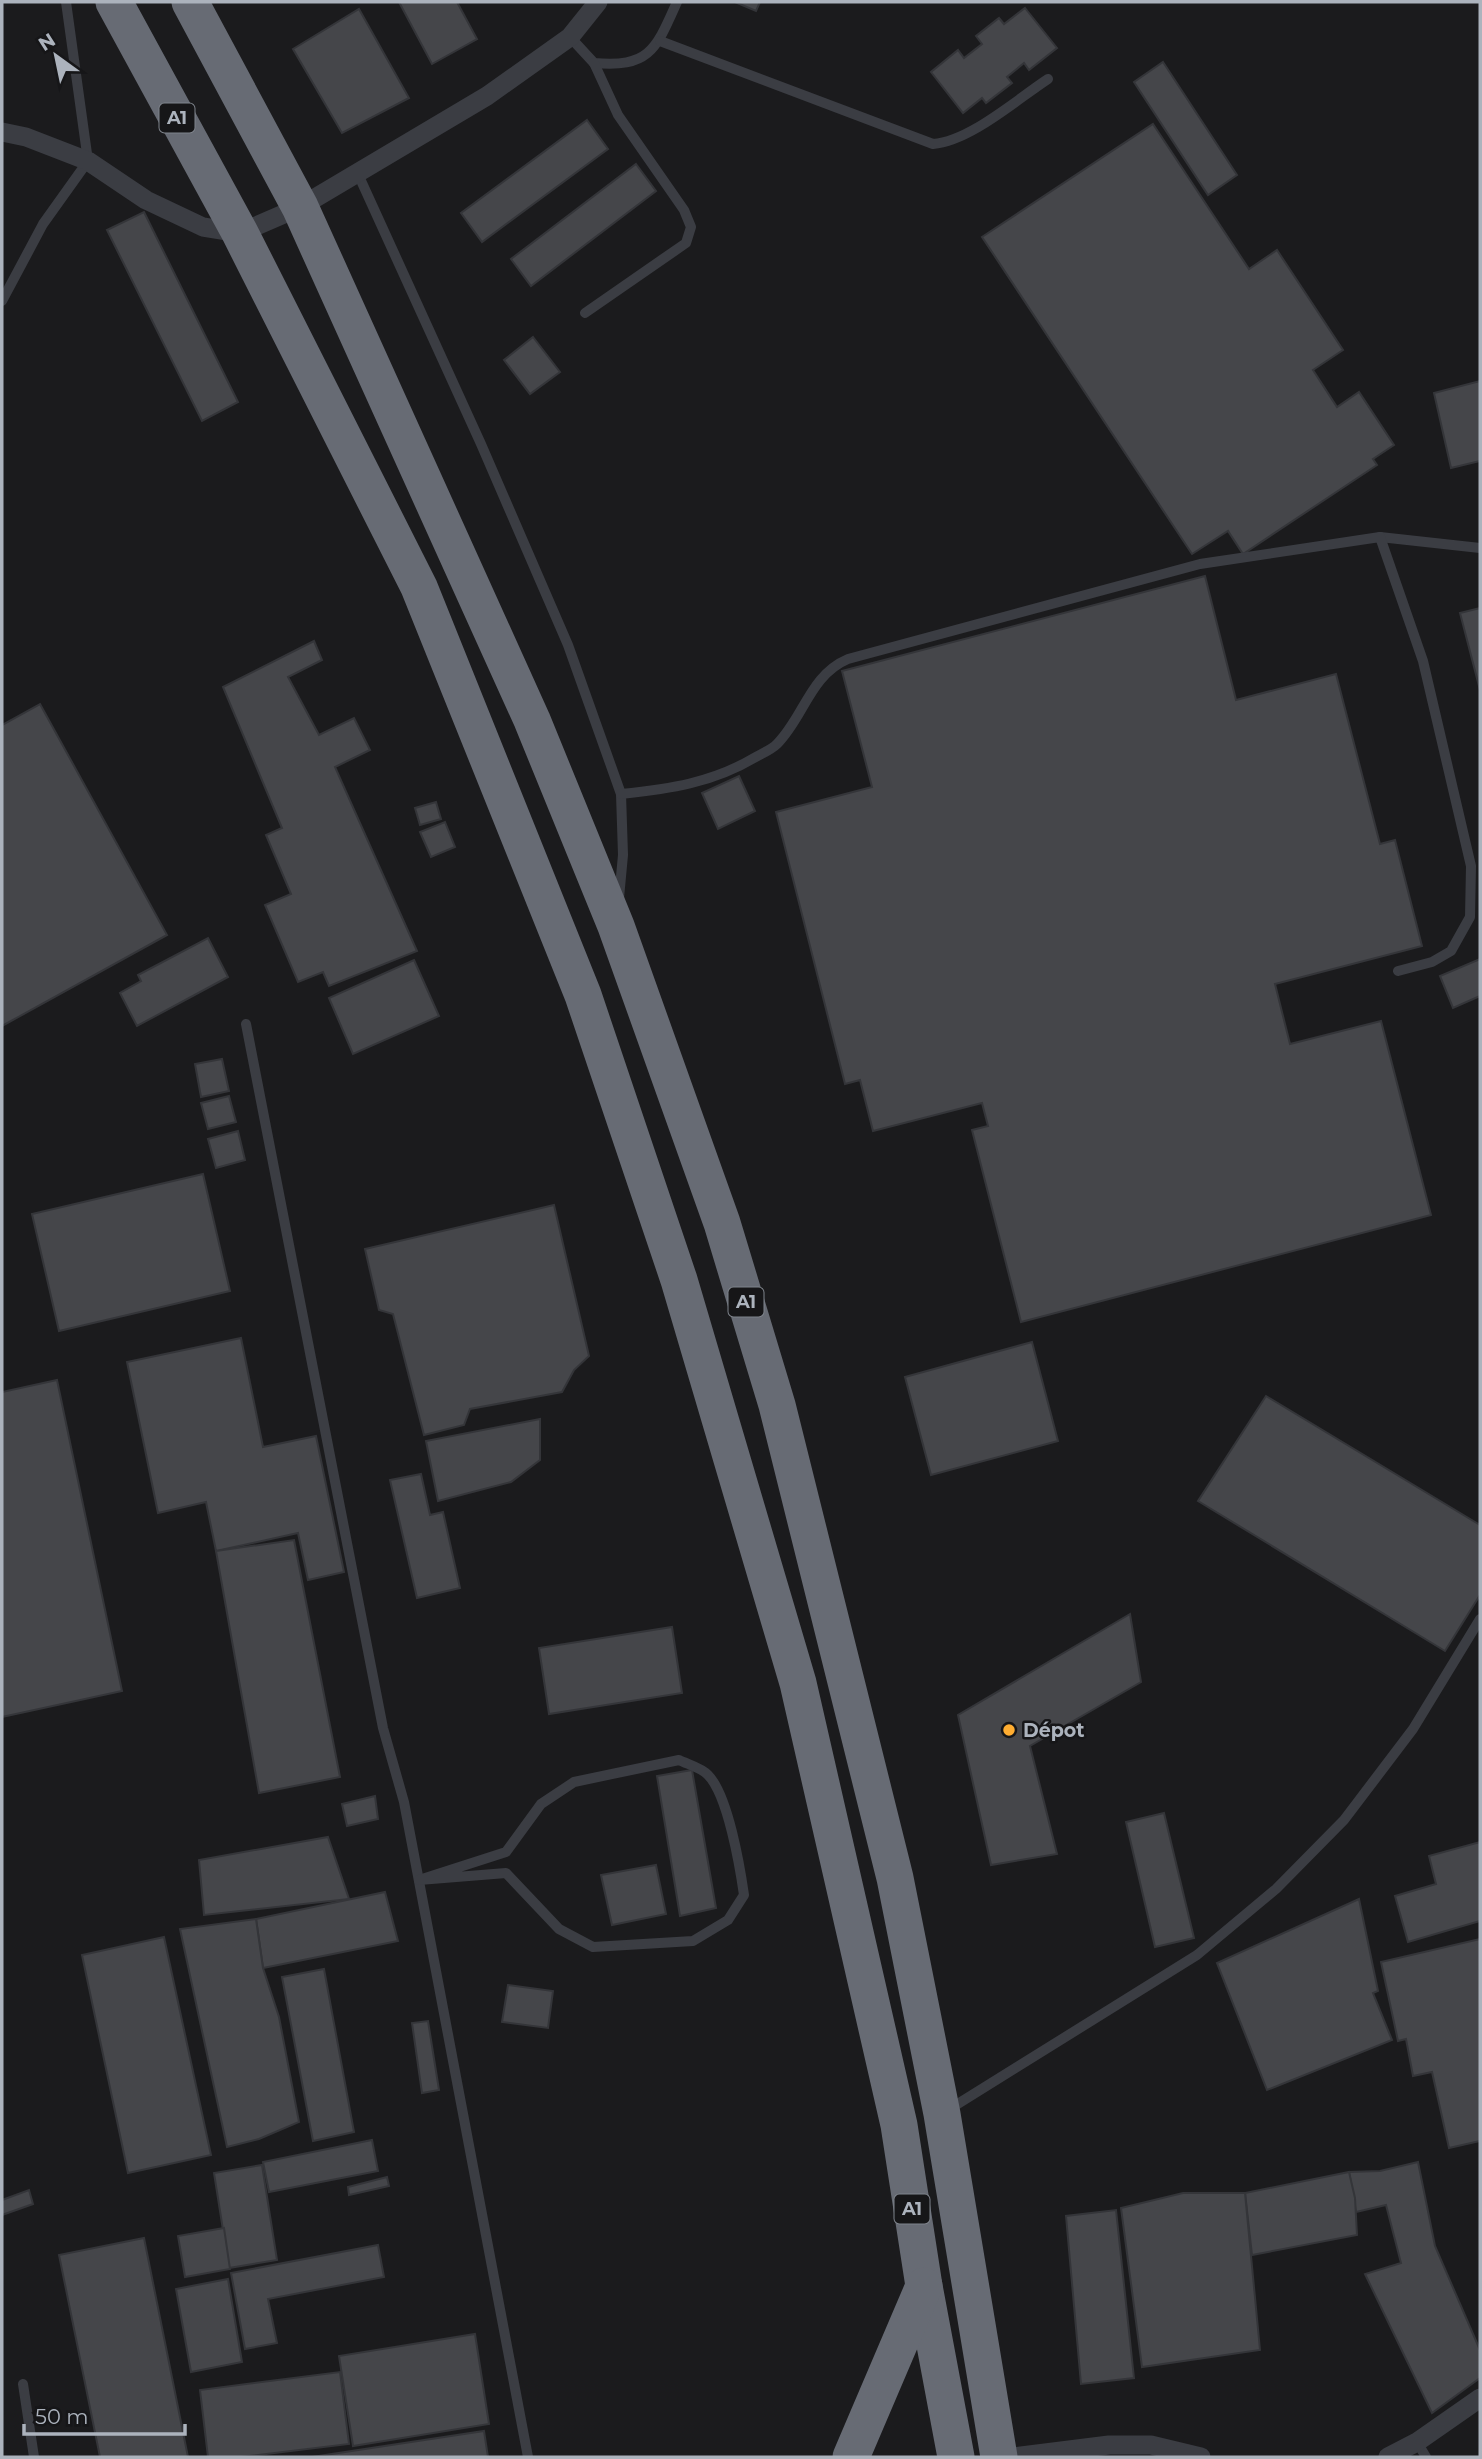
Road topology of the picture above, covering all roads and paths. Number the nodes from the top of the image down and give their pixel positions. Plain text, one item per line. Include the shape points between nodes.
1 (66, 2) edge
2 (114, 2) edge
3 (190, 2) edge
4 (598, 2) edge
5 (677, 2) edge
6 (570, 37) junction
7 (660, 41) junction
8 (594, 63) junction
9 (1048, 79) dead end
10 (2, 132) edge
11 (88, 162) junction
12 (358, 174) junction
13 (300, 207) junction
14 (240, 233) junction
15 (2, 301) edge
16 (585, 313) dead end
17 (1380, 537) junction
18 (1480, 548) edge
19 (621, 794) junction
20 (616, 926) junction
21 (1398, 971) dead end
22 (246, 1024) dead end
23 (1480, 1619) edge
24 (419, 1880) junction
25 (942, 2114) junction
26 (924, 2286) junction
27 (23, 2384) dead end
28 (1480, 2399) edge
29 (1421, 2450) edge
30 (34, 2457) edge
31 (528, 2457) edge
32 (852, 2457) edge
33 (956, 2457) edge
34 (999, 2457) edge
35 (1012, 2457) edge
36 (1201, 2457) edge
37 (1388, 2457) edge

1 - 11 lane
2 - 14 highway, A1
3 - 13 highway, A1
4 - 6 street
5 - 7 lane
6 - 8 lane
6 - 12 street via 487,96
7 - 8 lane via 623,66
7 - 9 lane via 933,144 964,134
8 - 16 lane via 618,116 691,227 686,243
10 - 11 street
11 - 14 street via 146,200 203,227
11 - 15 lane via 43,224
12 - 13 street
12 - 19 lane via 568,645
13 - 14 street
13 - 20 highway, A1 via 532,720
14 - 26 highway, A1 via 419,587 583,995 679,1280 798,1683 899,2125
17 - 18 lane
17 - 19 lane via 1200,564 848,659 831,666 818,681 777,744 743,765 686,787
17 - 21 lane via 1423,661 1471,866 1470,917 1451,951 1432,962
19 - 20 lane via 623,855
20 - 25 highway, A1 via 722,1223 777,1405 895,1878
22 - 24 lane via 383,1728
23 - 25 lane via 1413,1729 1352,1810 1276,1889 1197,1955
24 - 24 lane via 506,1852 541,1804 575,1782 679,1760 708,1775 722,1802 744,1895 728,1920 693,1941 593,1947 559,1928 506,1873
24 - 31 lane
25 - 34 highway, A1
26 - 32 highway
26 - 33 highway, A1
27 - 30 lane
28 - 29 street
29 - 37 street
35 - 36 street via 1109,2445 1151,2445

